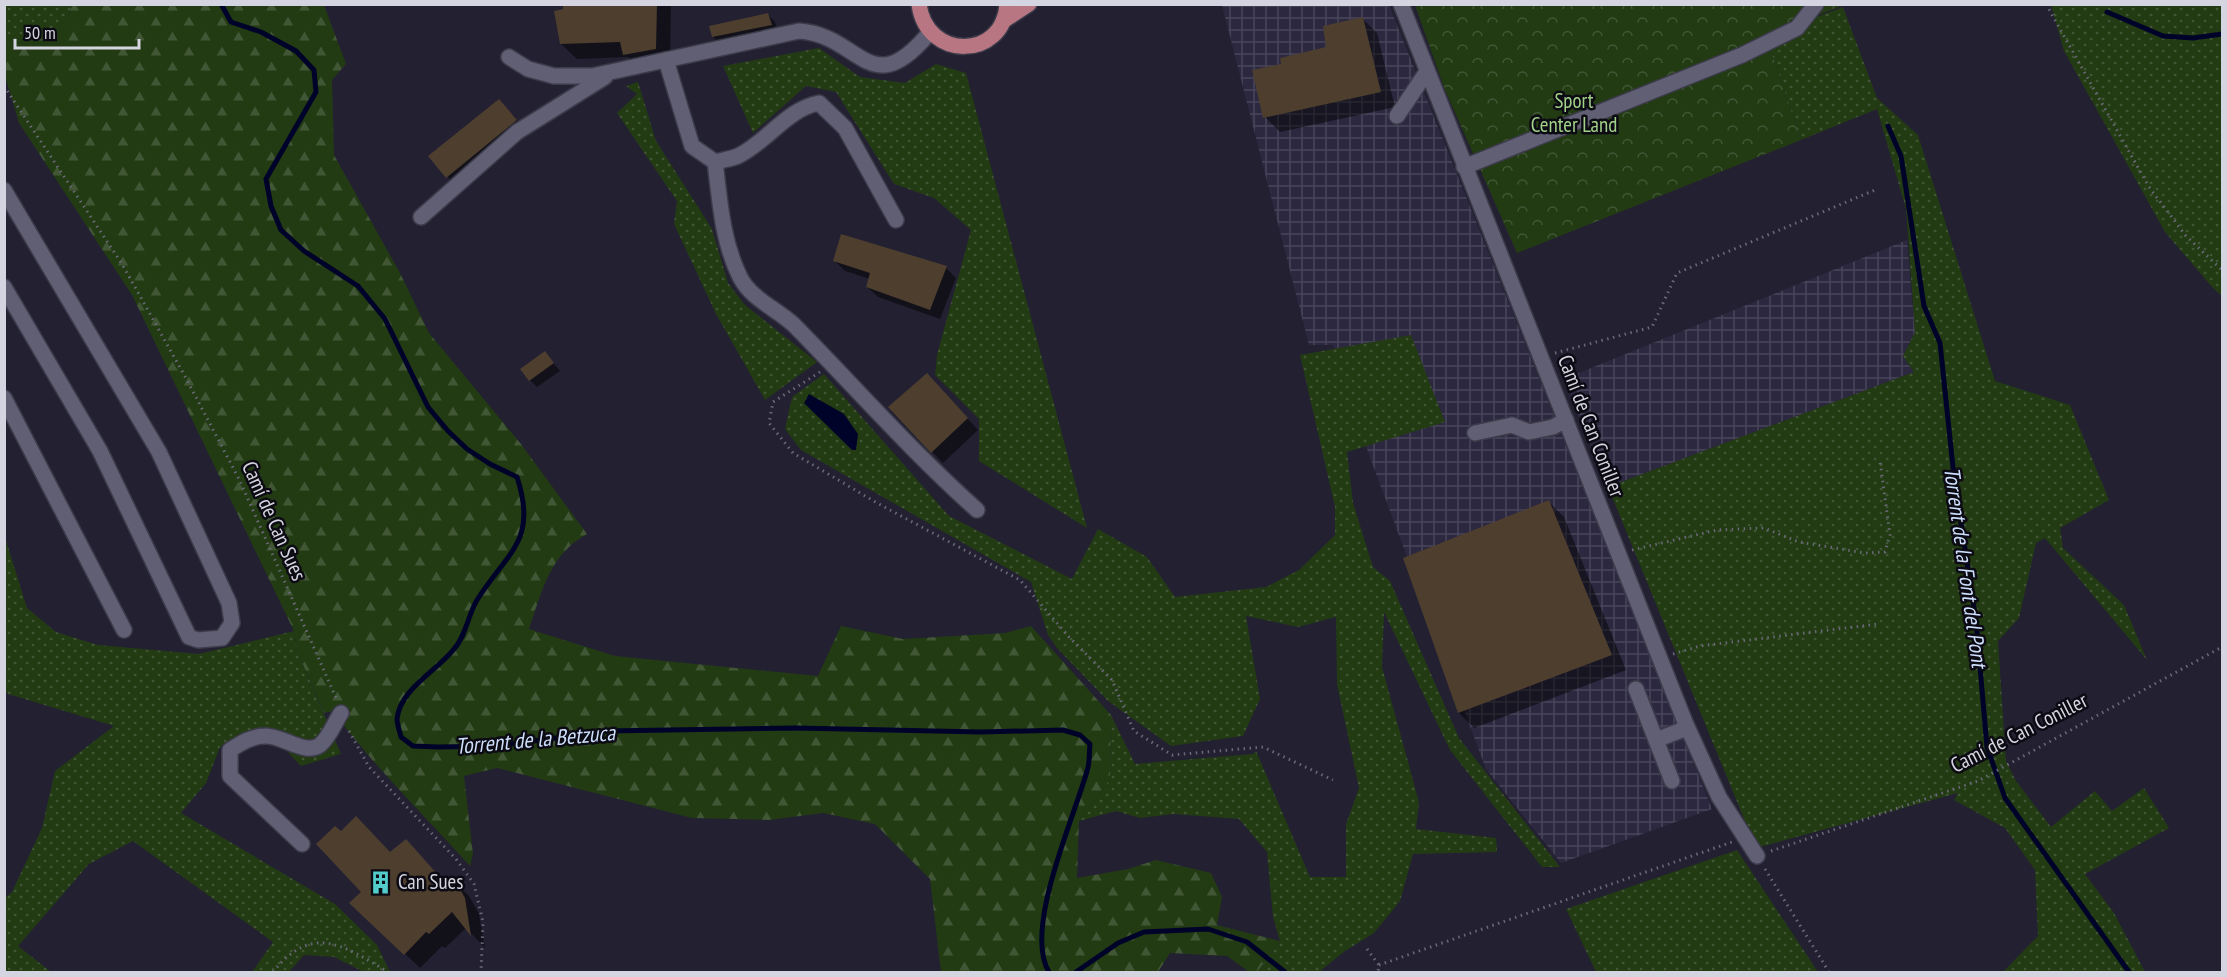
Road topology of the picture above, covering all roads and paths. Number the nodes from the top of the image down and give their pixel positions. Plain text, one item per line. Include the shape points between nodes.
1 (1008, 4) edge
2 (1029, 4) edge
3 (1401, 4) edge
4 (1816, 4) edge
5 (2046, 4) edge
6 (918, 7) edge
7 (1003, 21) junction
8 (930, 32) junction
9 (509, 57) dead end
10 (666, 60) junction
11 (616, 71) junction
12 (1426, 73) junction
13 (4, 86) edge
14 (1397, 116) dead end
15 (715, 162) junction
16 (1464, 167) junction
17 (4, 190) edge
18 (1875, 190) dead end
19 (421, 217) dead end
20 (896, 220) dead end
21 (2223, 270) edge
22 (4, 287) edge
23 (1542, 357) junction
24 (830, 365) junction
25 (4, 398) edge
26 (1566, 420) junction
27 (1475, 433) dead end
28 (1880, 461) dead end
29 (977, 510) dead end
30 (1618, 553) junction
31 (1878, 624) dead end
32 (124, 630) dead end
33 (2223, 647) edge
34 (1659, 658) junction
35 (1636, 689) dead end
36 (341, 713) junction
37 (1687, 728) junction
38 (1656, 740) junction
39 (1333, 780) dead end
40 (1672, 781) dead end
41 (1745, 837) junction
42 (302, 844) dead end
43 (1756, 856) junction
44 (1367, 950) dead end
45 (1378, 965) junction
46 (273, 972) edge
47 (388, 972) edge
48 (481, 972) edge
49 (1378, 972) edge
50 (1829, 972) edge

1 - 7 main road
2 - 7 main road
3 - 12 street, Camí de Can Coniller
4 - 16 street via 1797,27 1742,55
5 - 21 path via 2149,187 2186,236
6 - 8 main road
7 - 8 main road via 990,38 965,47 948,44
8 - 10 street via 900,60 887,65 862,60 827,36 800,31
9 - 11 street via 528,69 554,76 592,76
10 - 11 street
10 - 15 street via 692,146
11 - 19 street via 517,132
12 - 14 street
12 - 16 street, Camí de Can Coniller
13 - 36 path, Camí de Can Sues via 122,264 231,462
15 - 20 street via 737,157 805,105 819,102 845,128
15 - 24 street via 725,241 741,279 756,297 792,324
16 - 23 street, Camí de Can Coniller
17 - 22 street via 159,452 229,603 232,623 222,638 189,637 100,452
18 - 23 path via 1677,273 1652,327
23 - 26 street, Camí de Can Coniller
24 - 29 street via 929,467
24 - 39 path via 773,402 769,423 793,453 1020,580 1112,681 1134,731 1172,755 1263,747
25 - 32 street
26 - 27 street via 1530,432 1512,425
26 - 30 street, Camí de Can Coniller
28 - 30 path via 1890,535 1885,552 1865,553 1799,542 1764,528 1717,530
30 - 34 street, Camí de Can Coniller
31 - 34 path via 1700,646
33 - 43 path, Camí de Can Coniller via 1978,781
34 - 37 street, Camí de Can Coniller
35 - 38 street
36 - 42 street via 320,745 305,748 264,735 230,750 230,776
36 - 48 path, Camí de Can Sues via 369,767 474,884 483,922
37 - 38 street
37 - 41 street, Camí de Can Coniller via 1719,797
38 - 40 street
41 - 43 street, Camí de Can Coniller
41 - 45 path
43 - 50 path
44 - 45 path
45 - 49 path
46 - 47 path via 300,947 320,942 346,949

